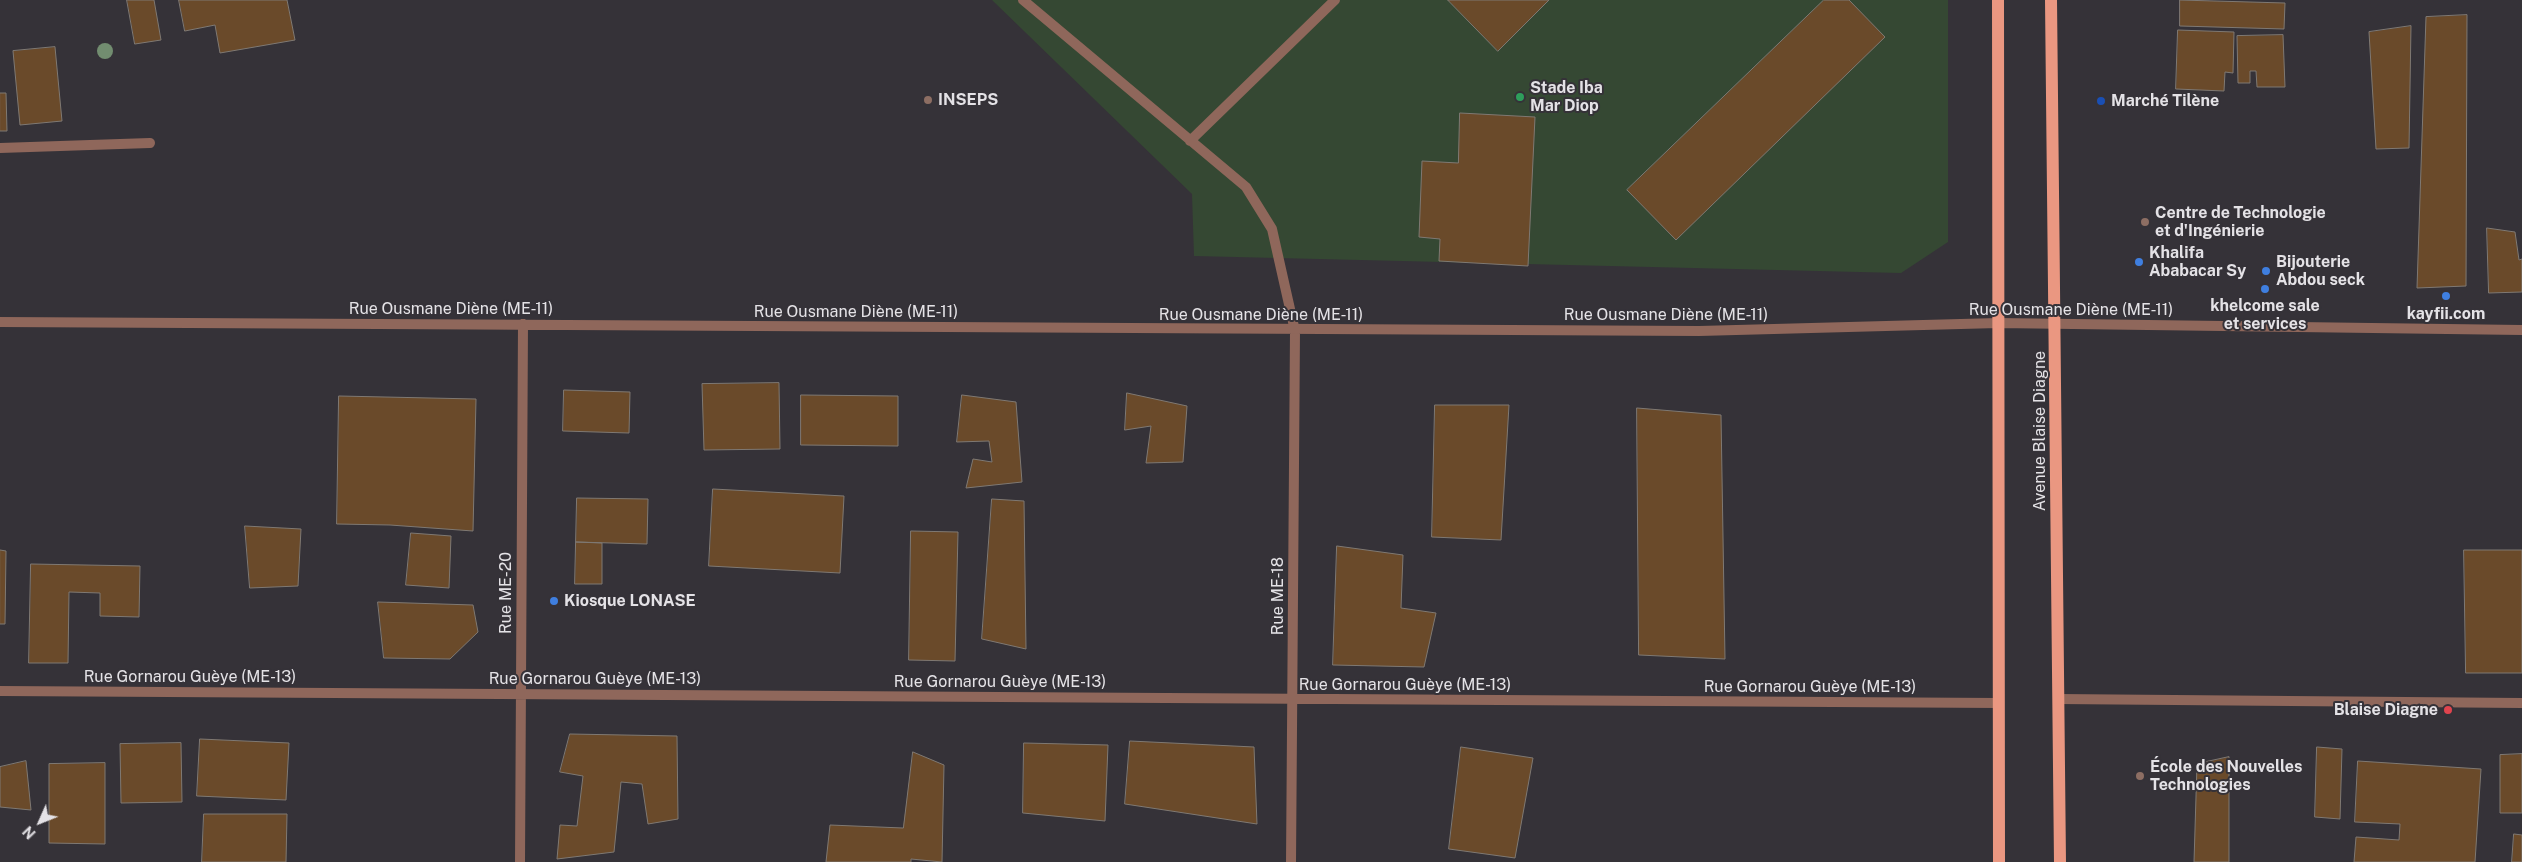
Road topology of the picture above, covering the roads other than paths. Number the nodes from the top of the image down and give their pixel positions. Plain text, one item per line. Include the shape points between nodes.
1 (1023, 0) edge
2 (1335, 0) edge
3 (1998, 0) edge
4 (2050, 0) edge
5 (1190, 141) junction
6 (150, 143) dead end
7 (0, 148) edge
8 (0, 322) edge
9 (1998, 323) junction
10 (523, 324) junction
11 (2055, 324) junction
12 (2522, 330) edge
13 (1295, 331) junction
14 (0, 691) edge
15 (521, 694) junction
16 (1292, 699) junction
17 (2058, 699) junction
18 (1999, 703) junction
19 (2522, 703) edge
20 (520, 862) edge
21 (1291, 862) edge
22 (1999, 862) edge
23 (2060, 862) edge

1 - 5 street, Rue ME-18
2 - 5 street
3 - 9 main road
4 - 11 main road, Avenue Blaise Diagne
5 - 13 street, Rue ME-18 via 1246,187 1272,229
6 - 7 street
8 - 10 street, Rue Ousmane Diène (ME-11)
9 - 11 street, Rue Ousmane Diène (ME-11)
9 - 13 street, Rue Ousmane Diène (ME-11) via 1699,331
9 - 18 main road
10 - 13 street, Rue Ousmane Diène (ME-11)
10 - 15 street, Rue ME-20
11 - 12 street, Rue Ousmane Diène (ME-11)
11 - 17 main road, Avenue Blaise Diagne
13 - 16 street, Rue ME-18
14 - 15 street, Rue Gornarou Guèye (ME-13)
15 - 16 street, Rue Gornarou Guèye (ME-13)
15 - 20 street, Rue ME-20
16 - 18 street, Rue Gornarou Guèye (ME-13)
16 - 21 street, Rue ME-18
17 - 19 street
17 - 23 main road, Avenue Blaise Diagne
18 - 22 main road

